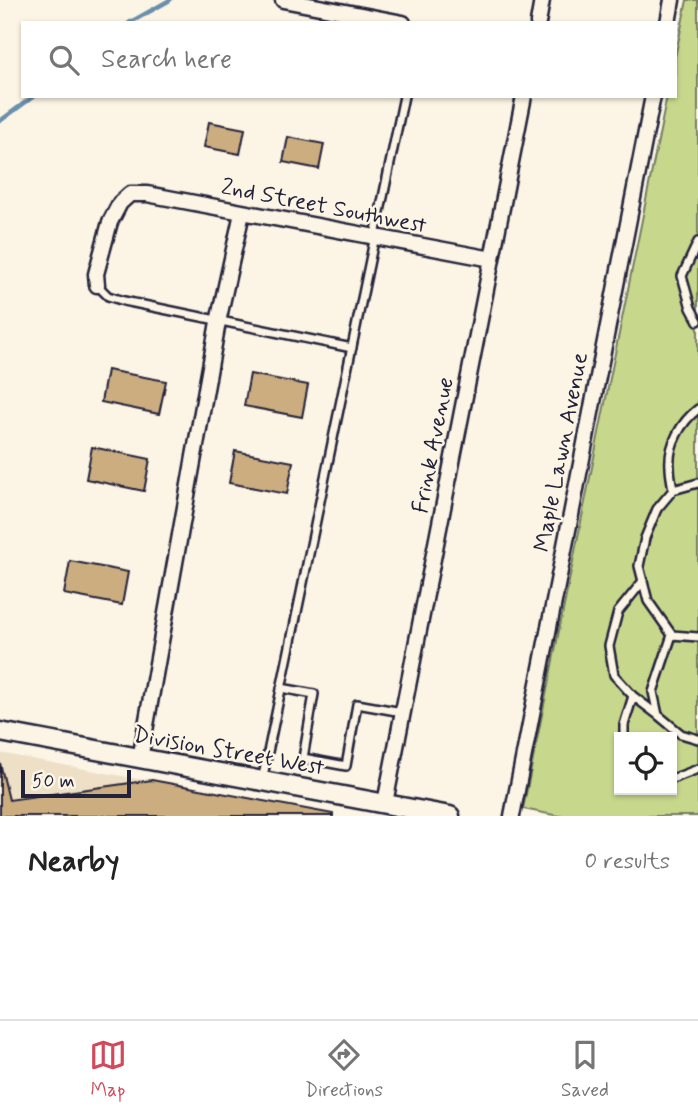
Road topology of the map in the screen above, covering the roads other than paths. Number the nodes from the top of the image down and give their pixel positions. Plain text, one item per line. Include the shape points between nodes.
1 (283, 0) edge
2 (542, 0) edge
3 (672, 0) edge
4 (393, 21) edge
5 (538, 21) edge
6 (668, 21) edge
7 (404, 98) edge
8 (524, 98) edge
9 (653, 98) edge
10 (243, 213) junction
11 (375, 238) junction
12 (698, 242) edge
13 (492, 259) junction
14 (97, 285) joint
15 (698, 321) edge
16 (218, 322) junction
17 (352, 348) junction
18 (698, 409) edge
19 (698, 484) edge
20 (673, 489) junction
21 (643, 581) junction
22 (672, 635) junction
23 (698, 637) edge
24 (281, 688) junction
25 (633, 696) junction
26 (403, 712) junction
27 (658, 715) junction
28 (0, 732) edge
29 (624, 732) edge
30 (698, 739) edge
31 (140, 759) junction
32 (698, 769) edge
33 (677, 777) edge
34 (262, 781) junction
35 (385, 803) junction
36 (450, 816) edge
37 (512, 816) edge

1 - 4 street
2 - 5 street
3 - 6 street
7 - 11 lane
8 - 13 street, Frink Avenue
9 - 37 street, Maple Lawn Avenue
10 - 11 street, 2nd Street Southwest
10 - 14 street, 2nd Street Southwest via 130,194 110,222
10 - 16 street
11 - 13 street, 2nd Street Southwest
11 - 17 lane
12 - 15 lane via 682,276
13 - 26 street, Frink Avenue
14 - 16 lane via 107,296
16 - 17 lane
16 - 31 street
17 - 24 lane
18 - 20 lane via 675,436 669,465
19 - 20 lane
20 - 21 lane via 657,509 645,538 639,566
21 - 22 lane via 648,601
21 - 25 lane via 618,612 608,646 614,675
22 - 23 lane
22 - 27 lane via 653,692
24 - 26 lane via 314,694 303,758 346,766 357,704
24 - 34 lane
25 - 27 lane
25 - 29 lane
26 - 35 street, Frink Avenue
27 - 30 lane via 681,734
28 - 31 street, Division Street West
31 - 34 street, Division Street West
32 - 33 lane
34 - 35 street, Division Street West
35 - 36 street, Division Street West

